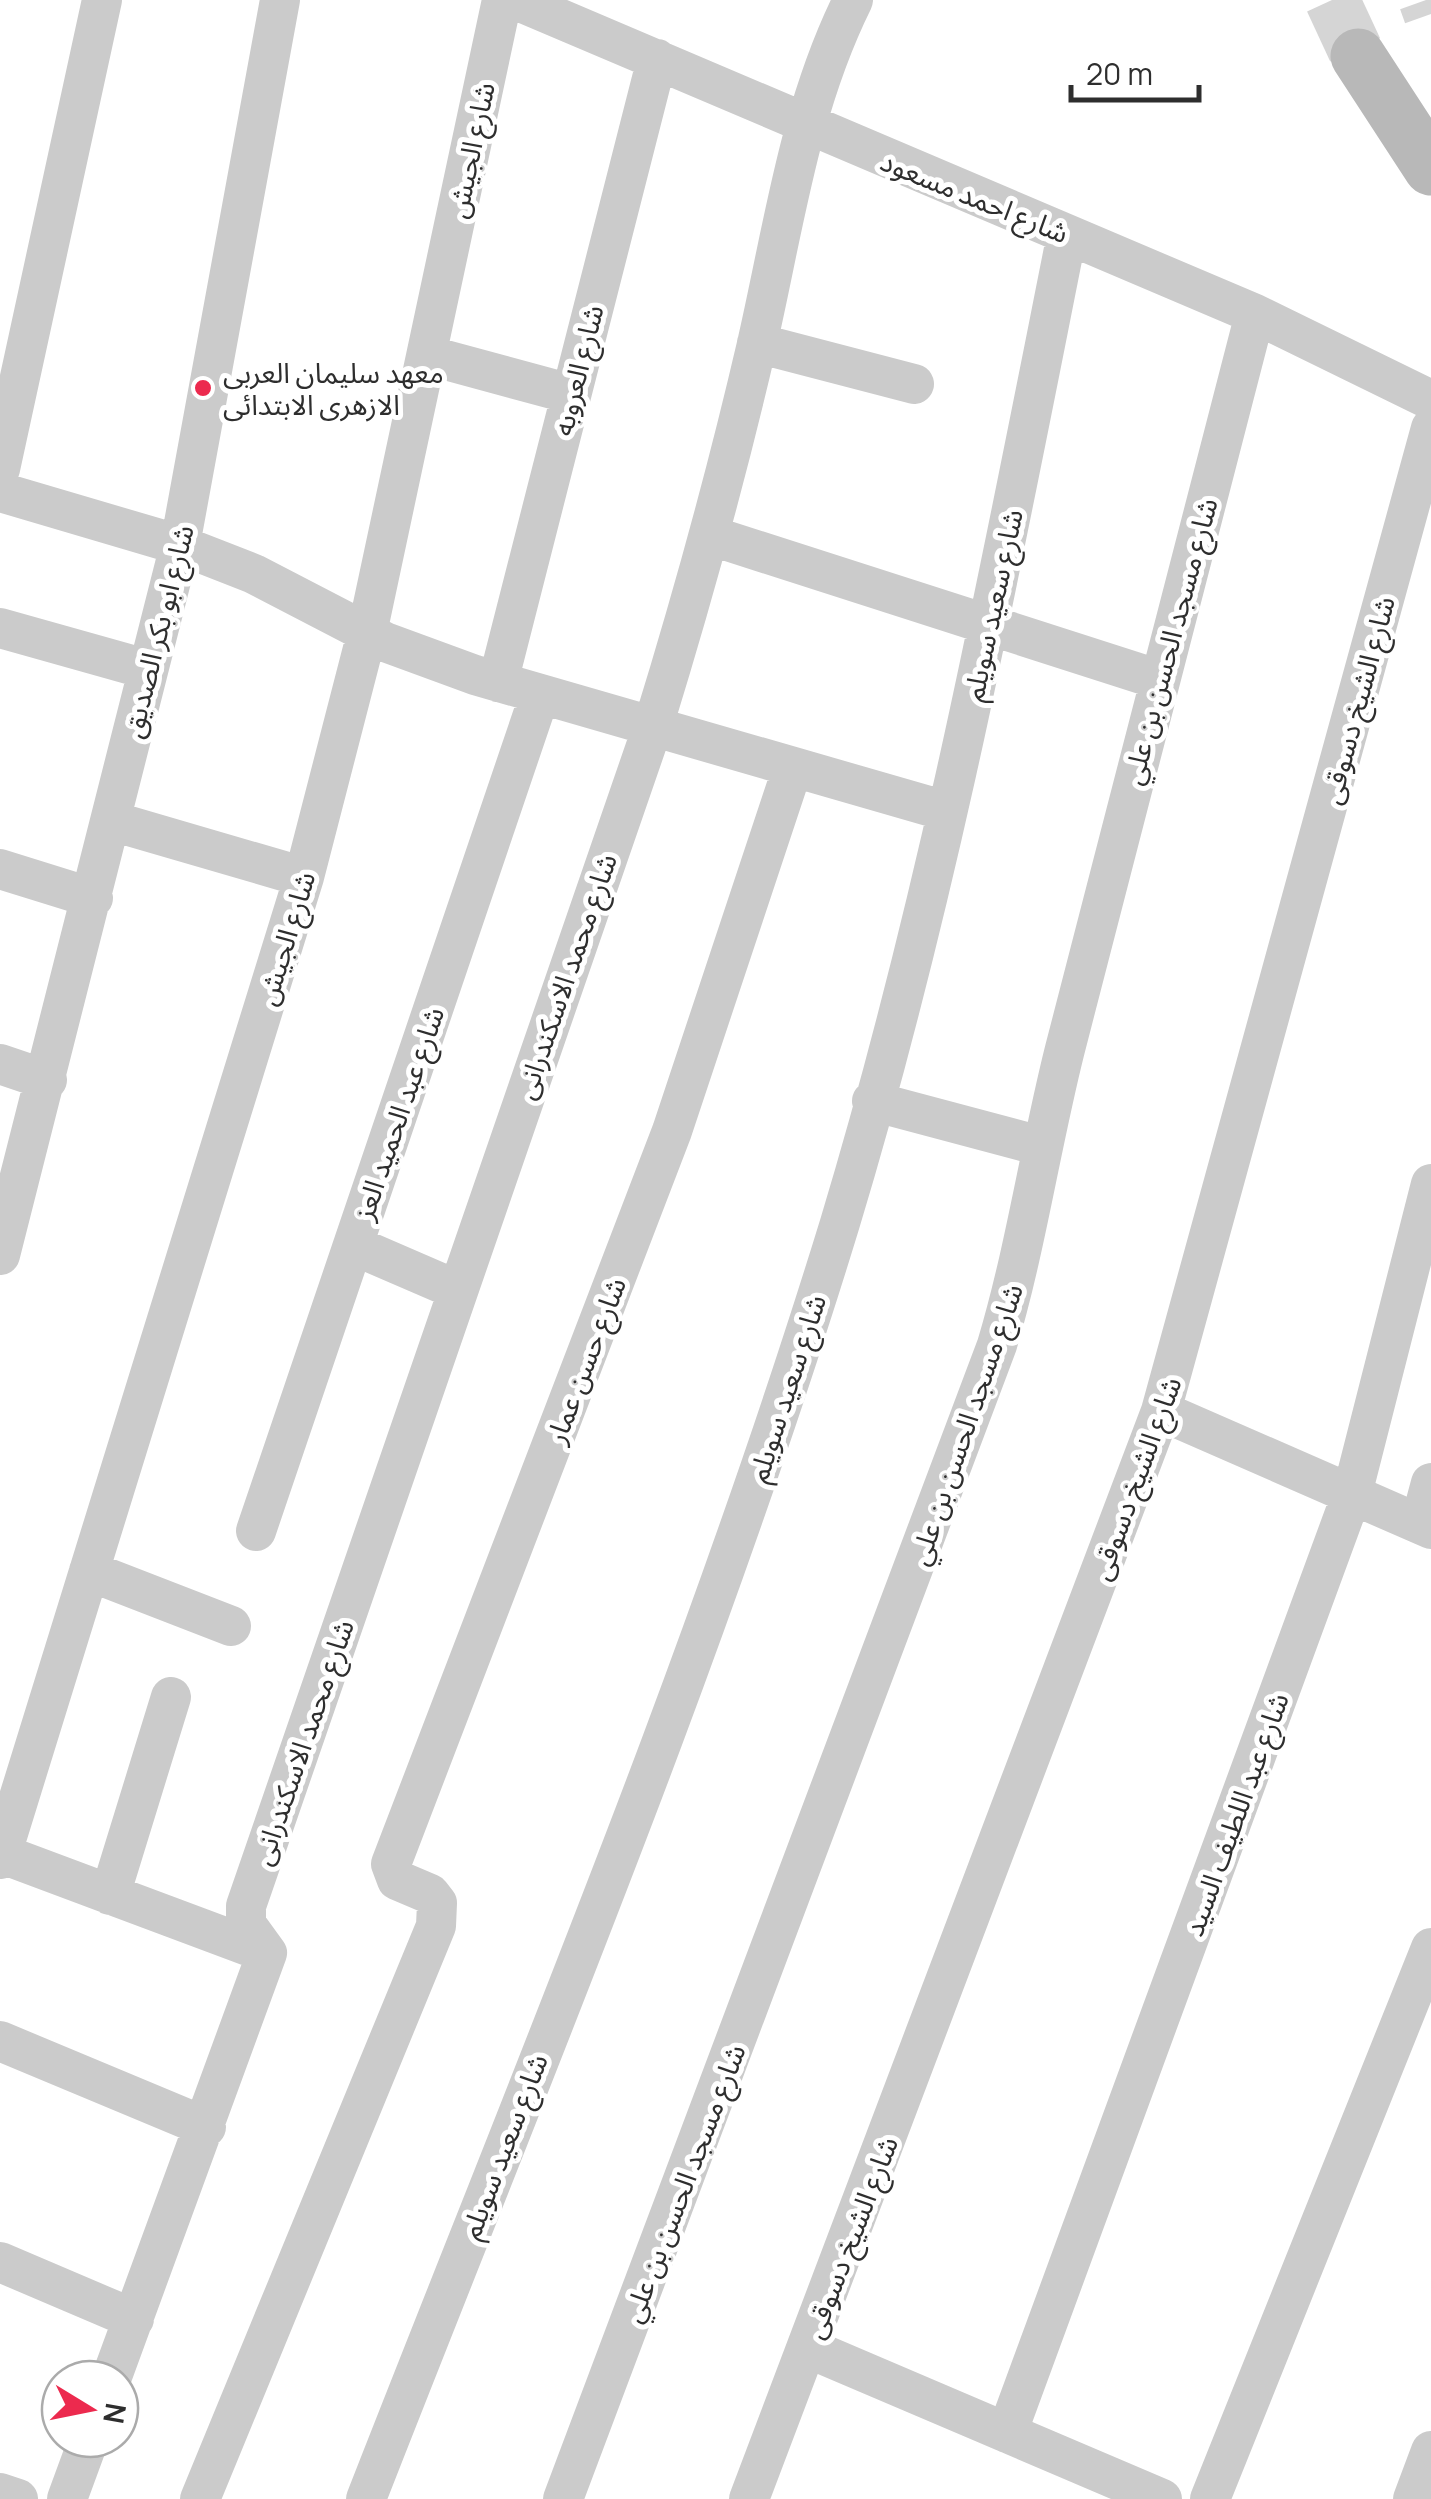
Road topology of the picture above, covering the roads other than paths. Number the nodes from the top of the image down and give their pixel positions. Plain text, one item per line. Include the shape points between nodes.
1 (102, 0) edge
2 (280, 0) edge
3 (502, 0) edge
4 (516, 0) edge
5 (853, 0) edge
6 (1358, 56) tunnel mouth
7 (656, 59) junction
8 (803, 125) junction
9 (1431, 168) edge
10 (1067, 234) junction
11 (1255, 314) junction
12 (757, 343) junction
13 (428, 354) junction
14 (914, 384) dead end
15 (570, 394) junction
16 (1431, 400) edge
17 (1431, 428) edge
18 (0, 469) edge
19 (0, 492) edge
20 (709, 535) junction
21 (180, 545) junction
22 (989, 625) junction
23 (0, 628) edge
24 (367, 633) junction
25 (146, 668) junction
26 (1157, 679) junction
27 (498, 682) junction
28 (540, 694) junction
29 (653, 726) junction
30 (793, 767) junction
31 (946, 812) junction
32 (112, 822) junction
33 (0, 869) edge
34 (304, 877) junction
35 (94, 898) junction
36 (0, 1064) edge
37 (47, 1080) junction
38 (872, 1102) junction
39 (1041, 1146) junction
40 (1431, 1184) edge
41 (353, 1245) junction
42 (0, 1255) edge
43 (458, 1290) junction
44 (1161, 1411) junction
45 (1431, 1482) edge
46 (1352, 1494) junction
47 (1426, 1527) edge
48 (256, 1531) dead end
49 (89, 1571) junction
50 (231, 1626) dead end
51 (172, 1698) dead end
52 (1, 1856) edge
53 (110, 1895) junction
54 (262, 1946) junction
55 (1431, 1948) edge
56 (0, 2041) edge
57 (206, 2127) junction
58 (0, 2262) edge
59 (134, 2320) junction
60 (808, 2348) junction
61 (119, 2359) edge
62 (1007, 2433) junction
63 (1431, 2451) edge
64 (82, 2459) edge
65 (1101, 2487) edge
66 (0, 2493) edge
67 (18, 2499) edge
68 (67, 2499) edge
69 (200, 2499) edge
70 (366, 2499) edge
71 (564, 2499) edge
72 (749, 2499) edge
73 (1162, 2499) edge
74 (1210, 2499) edge
75 (1413, 2499) edge

1 - 18 street
2 - 21 street, شارع ابو بكر الصديق
3 - 13 street, شارع الجيش
4 - 7 street, شارع احمد مسعود
5 - 8 street, شارع محمد الاسكندرانى
6 - 9 street
7 - 8 street, شارع احمد مسعود
7 - 15 street, شارع العروبه
8 - 10 street, شارع احمد مسعود
8 - 12 street, شارع محمد الاسكندرانى
10 - 11 street, شارع احمد مسعود
10 - 22 street, شارع سعيد سويلم
11 - 16 street, شارع احمد مسعود
11 - 26 street, شارع مسجد الحسن بن علي
12 - 14 street
12 - 20 street, شارع محمد الاسكندرانى
13 - 15 street
13 - 24 street, شارع الجيش
15 - 27 street, شارع العروبه
17 - 44 street, شارع الشيخ دسوقى
19 - 21 street
20 - 22 street
20 - 29 street, شارع محمد الاسكندرانى
21 - 24 street via 254,574
21 - 25 street, شارع ابو بكر الصديق
22 - 26 street
22 - 31 street, شارع سعيد سويلم
23 - 25 street
24 - 27 street
24 - 34 street, شارع الجيش
25 - 32 street, شارع ابو بكر الصديق
26 - 39 street, شارع مسجد الحسن بن علي
27 - 28 street
28 - 29 street
28 - 41 street, شارع عبد الحميد العز
29 - 30 street
29 - 43 street, شارع محمد الاسكندرانى
30 - 31 street
30 - 69 street, شارع حسن عمار via 672,1131 391,1864 398,1880 438,1903 436,1926
31 - 38 street, شارع سعيد سويلم
32 - 34 street
32 - 35 street, شارع ابو بكر الصديق
33 - 35 street
34 - 49 street, شارع الجيش
35 - 37 street, شارع ابو بكر الصديق
36 - 37 street
37 - 42 street, شارع ابو بكر الصديق
38 - 39 street
38 - 70 street, شارع سعيد سويلم via 802,1342 700,1643
39 - 71 street, شارع مسجد الحسن بن علي via 1020,1264 984,1386
40 - 46 street, شارع عبد اللطيف السيد
41 - 43 street
41 - 48 street, شارع عبد الحميد العز
43 - 54 street, شارع محمد الاسكندرانى via 246,1906 246,1924
44 - 46 street
44 - 60 street, شارع الشيخ دسوقى
45 - 47 street
46 - 47 street
46 - 62 street, شارع عبد اللطيف السيد
49 - 50 street
49 - 52 street, شارع الجيش
51 - 53 street
52 - 53 street
53 - 54 street
54 - 57 street
55 - 74 street
56 - 57 street
57 - 59 street
58 - 59 street
59 - 61 street
60 - 62 street
60 - 72 street, شارع الشيخ دسوقى
62 - 65 street
63 - 75 street
64 - 68 street
65 - 73 street
66 - 67 street

